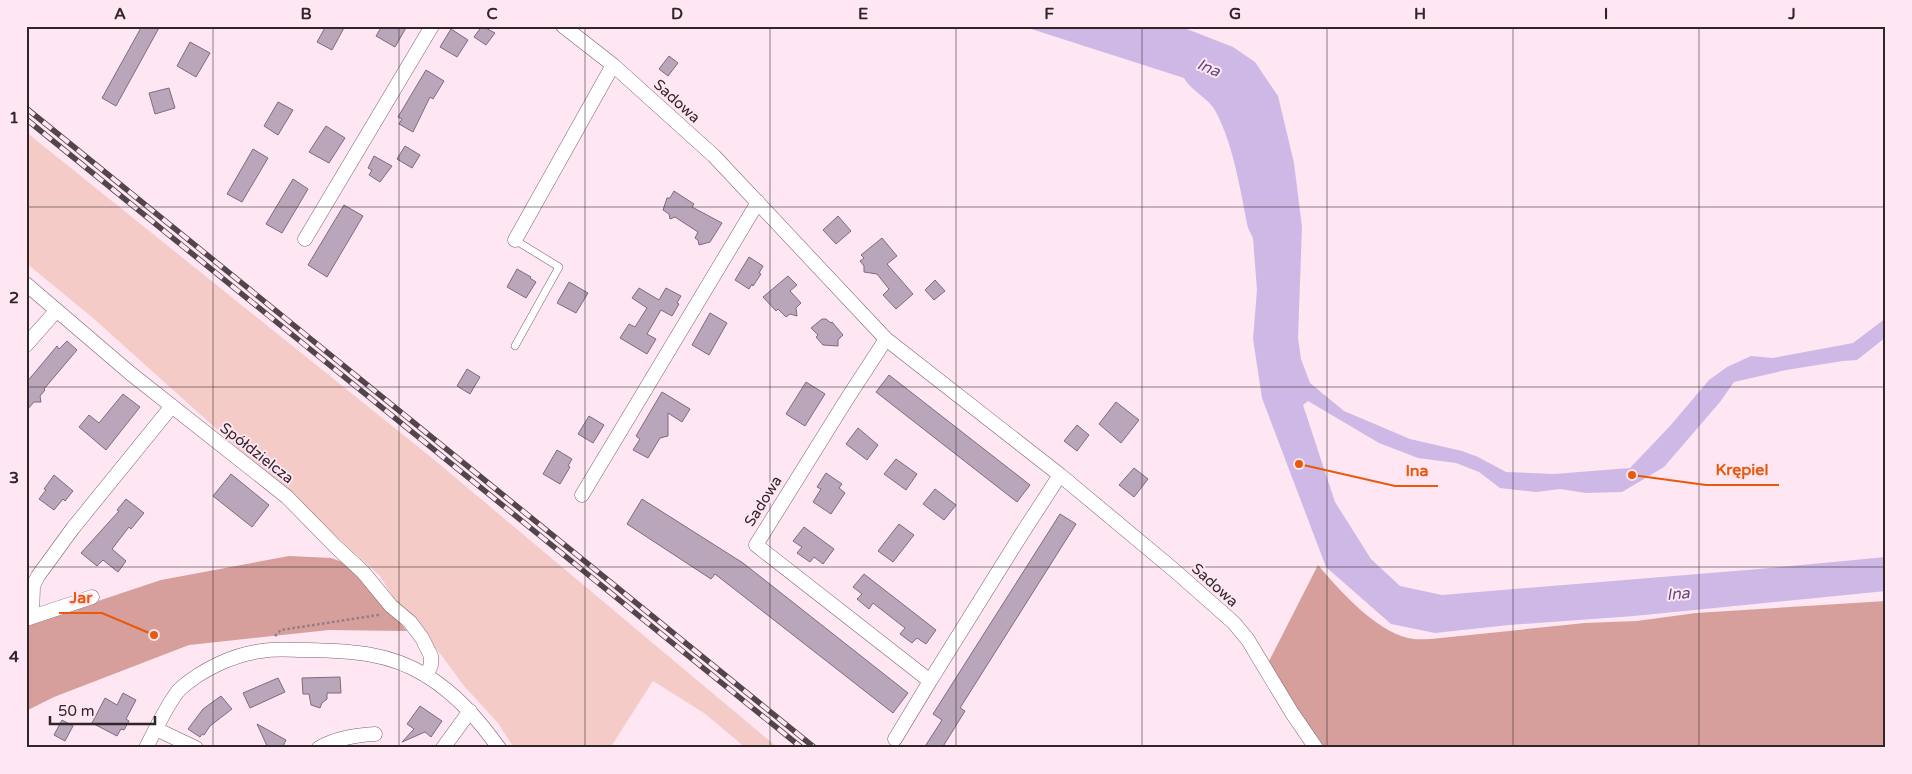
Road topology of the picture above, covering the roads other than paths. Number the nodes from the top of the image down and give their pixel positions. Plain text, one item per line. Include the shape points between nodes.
1 (432, 26) edge
2 (563, 26) edge
3 (613, 65) junction
4 (758, 202) junction
5 (305, 239) dead end
6 (514, 240) joint
7 (26, 284) edge
8 (56, 310) junction
9 (886, 339) junction
10 (26, 345) edge
11 (515, 346) dead end
12 (172, 406) junction
13 (1060, 475) junction
14 (582, 495) dead end
15 (92, 596) dead end
16 (29, 618) edge
17 (426, 676) junction
18 (930, 681) junction
19 (470, 711) junction
20 (156, 729) junction
21 (375, 734) dead end
22 (895, 738) dead end
23 (146, 748) edge
24 (196, 748) edge
25 (319, 748) edge
26 (443, 748) edge
27 (499, 748) edge
28 (1316, 748) edge

1 - 5 street
2 - 3 street, Sadowa
3 - 4 street, Sadowa via 714,156
3 - 6 street
4 - 9 street, Sadowa
4 - 14 street
6 - 11 lane via 559,266
7 - 8 street, Spółdzielcza
8 - 10 street
8 - 12 street, Spółdzielcza
9 - 13 street, Sadowa
9 - 18 street, Sadowa via 756,545
12 - 16 street via 38,576
12 - 17 street, Spółdzielcza via 287,497 364,572 391,606 410,622 428,650 431,665
13 - 18 street
13 - 28 street, Sadowa via 1234,623
15 - 16 street
17 - 19 street via 458,698
17 - 20 street via 402,664 346,650 260,651 232,659 193,679 178,691
18 - 22 street
19 - 26 street
19 - 27 street
20 - 23 street
20 - 24 street
21 - 25 street via 359,735

